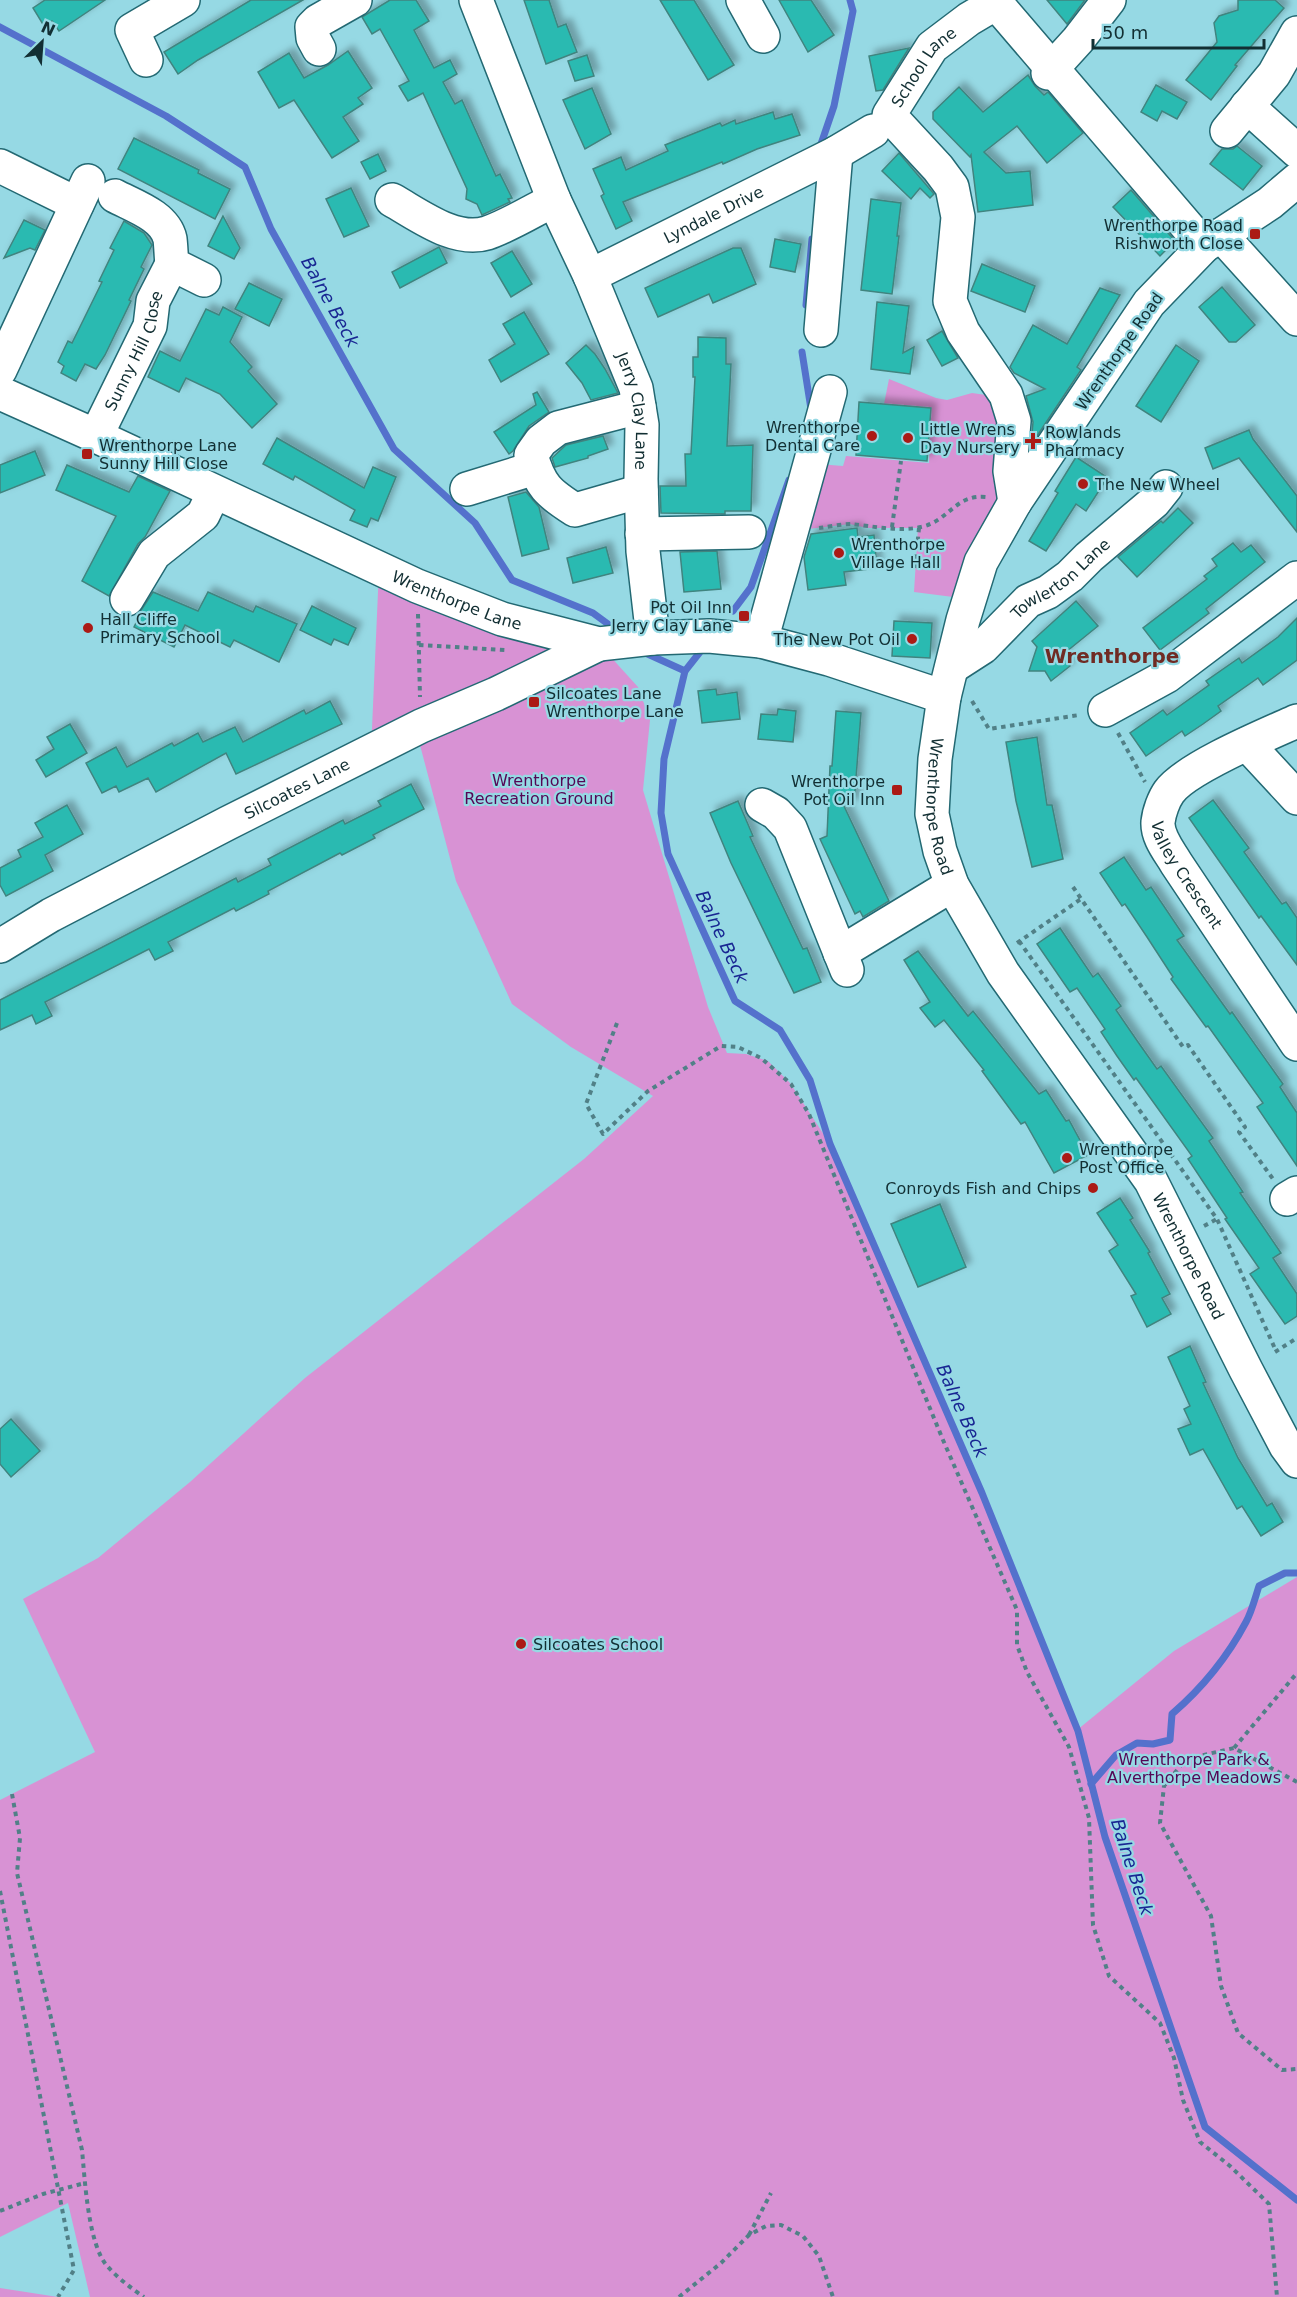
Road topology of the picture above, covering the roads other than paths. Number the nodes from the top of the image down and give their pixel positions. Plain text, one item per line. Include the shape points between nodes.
1 (183, 0) edge
2 (355, 0) edge
3 (476, 0) edge
4 (743, 0) edge
5 (1109, 0) edge
6 (998, 2) edge
7 (1297, 33) edge
8 (763, 36) dead end
9 (320, 49) dead end
10 (146, 60) dead end
11 (1050, 71) junction
12 (1247, 106) junction
13 (1227, 131) dead end
14 (873, 132) dead end
15 (1297, 151) edge
16 (836, 153) junction
17 (0, 166) edge
18 (1297, 180) edge
19 (94, 194) junction
20 (392, 200) dead end
21 (554, 200) junction
22 (1213, 240) junction
23 (171, 251) junction
24 (590, 276) junction
25 (204, 280) dead end
26 (1297, 319) edge
27 (820, 330) dead end
28 (0, 370) edge
29 (830, 392) dead end
30 (0, 393) edge
31 (639, 407) junction
32 (96, 436) junction
33 (535, 468) junction
34 (1166, 487) dead end
35 (467, 489) dead end
36 (641, 491) junction
37 (214, 492) junction
38 (1015, 502) junction
39 (749, 532) dead end
40 (642, 534) junction
41 (1297, 578) edge
42 (128, 599) dead end
43 (653, 638) junction
44 (761, 641) junction
45 (599, 644) junction
46 (948, 682) junction
47 (1105, 710) road end
48 (1297, 721) edge
49 (1247, 744) junction
50 (1297, 798) edge
51 (762, 805) dead end
52 (952, 885) junction
53 (0, 946) edge
54 (1297, 1044) edge
55 (1297, 1461) edge

1 - 10 street via 132,30
2 - 9 street via 312,27
3 - 21 street, Jerry Clay Lane
4 - 8 street
5 - 11 street
6 - 11 street, School Lane
6 - 38 street, School Lane via 932,47 889,115 952,187 958,217 950,301 963,332 1006,395 1014,421 1011,471
7 - 12 street via 1274,74
11 - 22 street, School Lane
12 - 13 street
12 - 15 street
14 - 16 street, Lyndale Drive
16 - 24 street, Lyndale Drive
16 - 27 street
17 - 19 street
18 - 22 street, Wrenthorpe Road via 1270,203
19 - 23 street via 156,218 164,227
19 - 28 street
20 - 21 street via 438,225 470,235 487,233
21 - 24 street, Jerry Clay Lane
22 - 26 street, School Lane
22 - 38 street, Wrenthorpe Road via 1149,303
23 - 25 street
23 - 32 street, Sunny Hill Close via 153,301 150,326
24 - 31 street, Jerry Clay Lane via 636,388
29 - 44 street
30 - 32 street, Wrenthorpe Lane
31 - 33 street via 558,428 531,455
31 - 36 street, Jerry Clay Lane
32 - 37 street, Wrenthorpe Lane
33 - 35 street
33 - 36 street via 539,481 562,502 573,522
34 - 46 street, Towlerton Lane via 1070,576 1028,601
36 - 40 street, Jerry Clay Lane
37 - 42 street via 203,515 154,554
37 - 45 street, Wrenthorpe Lane via 417,586 502,619
38 - 46 street, Wrenthorpe Road via 981,562
39 - 40 street
40 - 43 street, Jerry Clay Lane
41 - 47 street via 1167,676
43 - 44 street, Wrenthorpe Lane via 709,636
43 - 45 street, Wrenthorpe Lane
44 - 46 street, Wrenthorpe Lane via 829,659
45 - 53 street, Silcoates Lane via 421,726 228,823 51,915
46 - 52 street, Wrenthorpe Road via 935,759 933,814
48 - 49 street, Valley Crescent
49 - 50 street
49 - 54 street, Valley Crescent via 1179,781 1169,792 1158,823 1166,847
51 - 52 street via 800,825 844,961
52 - 55 street, Wrenthorpe Road via 1003,973 1151,1180 1246,1370

